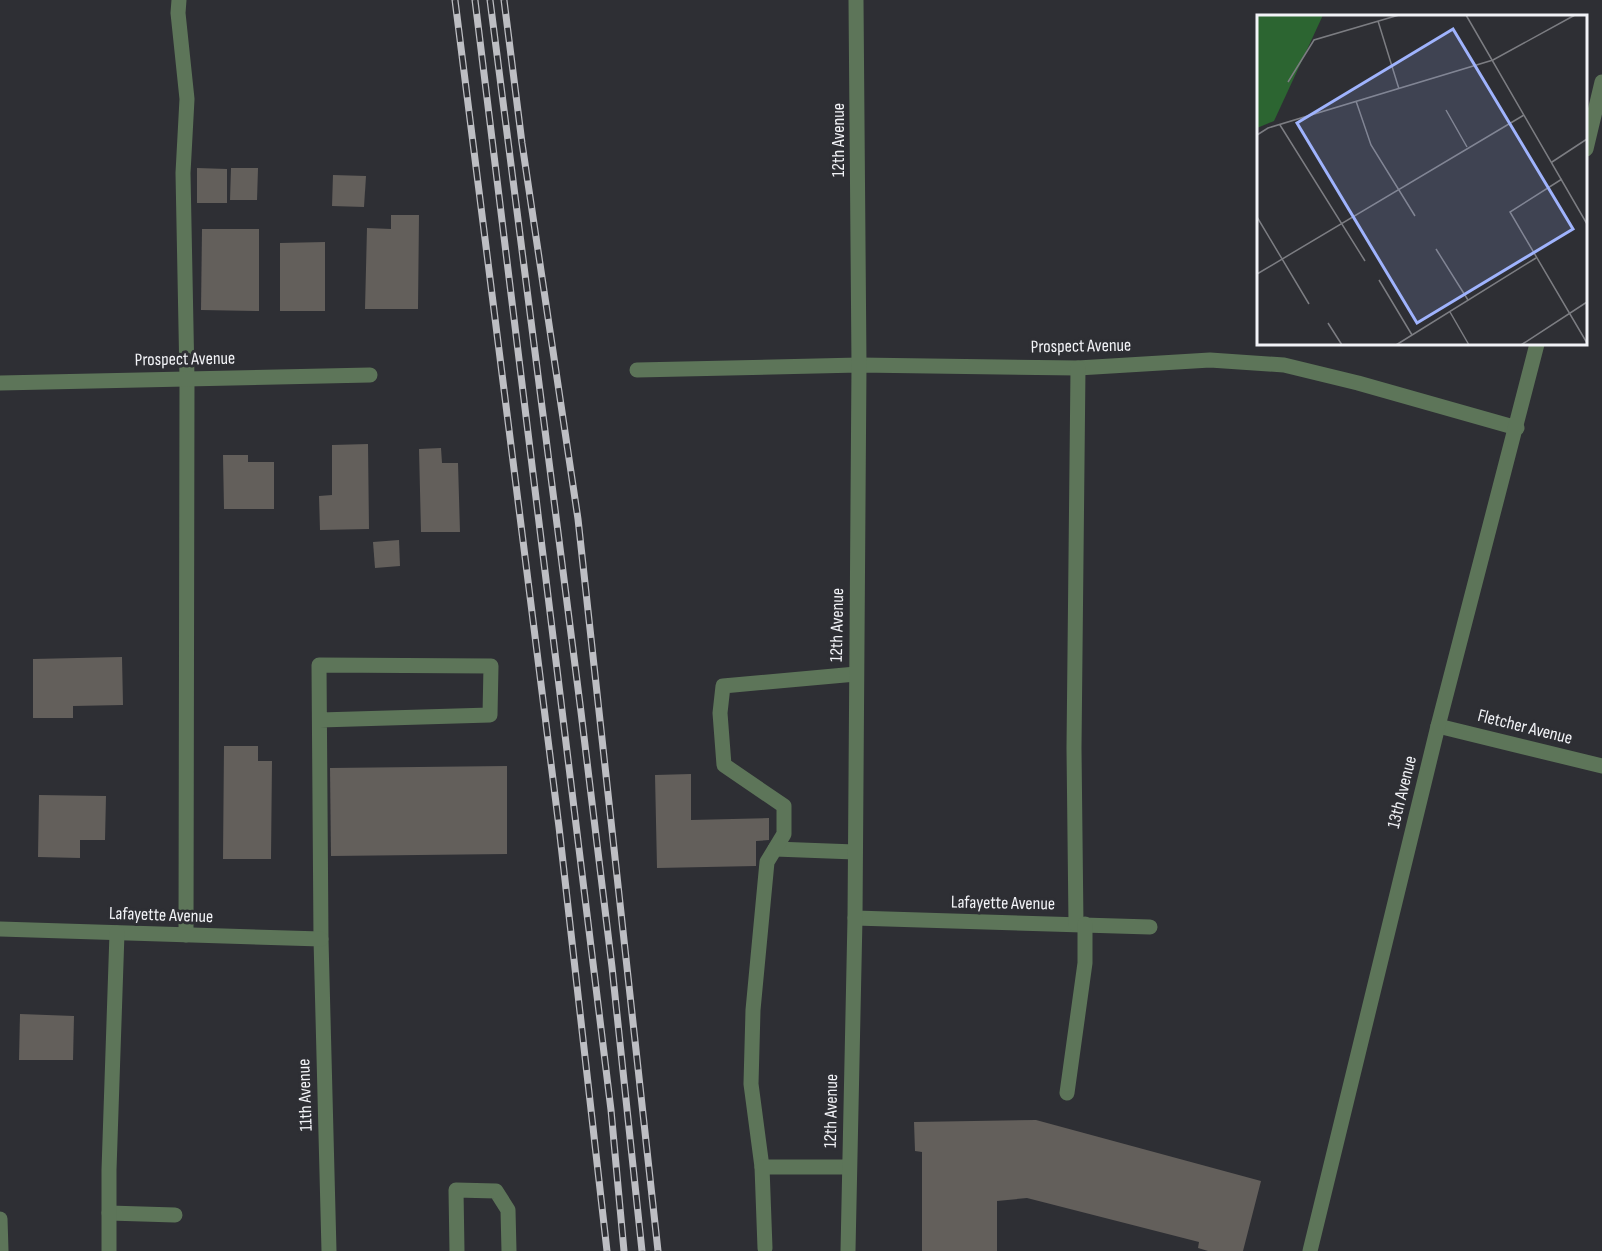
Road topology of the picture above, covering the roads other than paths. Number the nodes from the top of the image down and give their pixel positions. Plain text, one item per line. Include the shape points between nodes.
1 (179, 0) edge
2 (856, 0) edge
3 (1602, 82) edge
4 (1587, 145) edge
5 (1538, 345) edge
6 (859, 365) junction
7 (1078, 368) junction
8 (637, 370) dead end
9 (370, 375) dead end
10 (187, 379) junction
11 (0, 382) edge
12 (1517, 428) junction
13 (856, 674) junction
14 (320, 720) junction
15 (1438, 726) junction
16 (1602, 766) edge
17 (775, 849) junction
18 (855, 852) junction
19 (855, 918) junction
20 (1080, 924) junction
21 (1150, 927) dead end
22 (0, 929) edge
23 (117, 933) junction
24 (186, 935) junction
25 (321, 939) junction
26 (1067, 1093) dead end
27 (762, 1167) junction
28 (849, 1167) junction
29 (109, 1213) junction
30 (175, 1215) dead end
31 (0, 1219) edge
32 (765, 1248) dead end
33 (1, 1251) edge
34 (109, 1251) edge
35 (329, 1251) edge
36 (458, 1251) edge
37 (509, 1251) edge
38 (848, 1251) edge
39 (1310, 1251) edge

1 - 10 street via 187,99 183,173
2 - 6 street, 12th Avenue
3 - 4 street
5 - 12 street, 13th Avenue
6 - 7 street, Prospect Avenue
6 - 8 street, Prospect Avenue
6 - 13 street, 12th Avenue
7 - 12 street, Prospect Avenue via 1210,360 1284,365
7 - 20 street via 1074,748
9 - 10 street, Prospect Avenue
10 - 11 street, Prospect Avenue
10 - 24 street
12 - 15 street, 13th Avenue
13 - 17 street via 723,687 720,713 724,765 784,806 784,834
13 - 18 street, 12th Avenue
14 - 14 street, 11th Avenue via 319,665 491,666 490,715
14 - 25 street, 11th Avenue
15 - 16 street, Fletcher Avenue
15 - 39 street, 13th Avenue
17 - 18 street
17 - 27 street via 767,862 753,1010 751,1084
18 - 19 street, 12th Avenue
19 - 20 street, Lafayette Avenue
19 - 28 street, 12th Avenue
20 - 21 street, Lafayette Avenue
20 - 26 street via 1085,963
22 - 23 street, Lafayette Avenue
23 - 24 street, Lafayette Avenue
23 - 29 street
24 - 25 street, Lafayette Avenue
25 - 35 street, 11th Avenue
27 - 28 street
27 - 32 street
28 - 38 street, 12th Avenue
29 - 30 street
29 - 34 street
31 - 33 street
36 - 37 street via 456,1190 496,1191 508,1210

